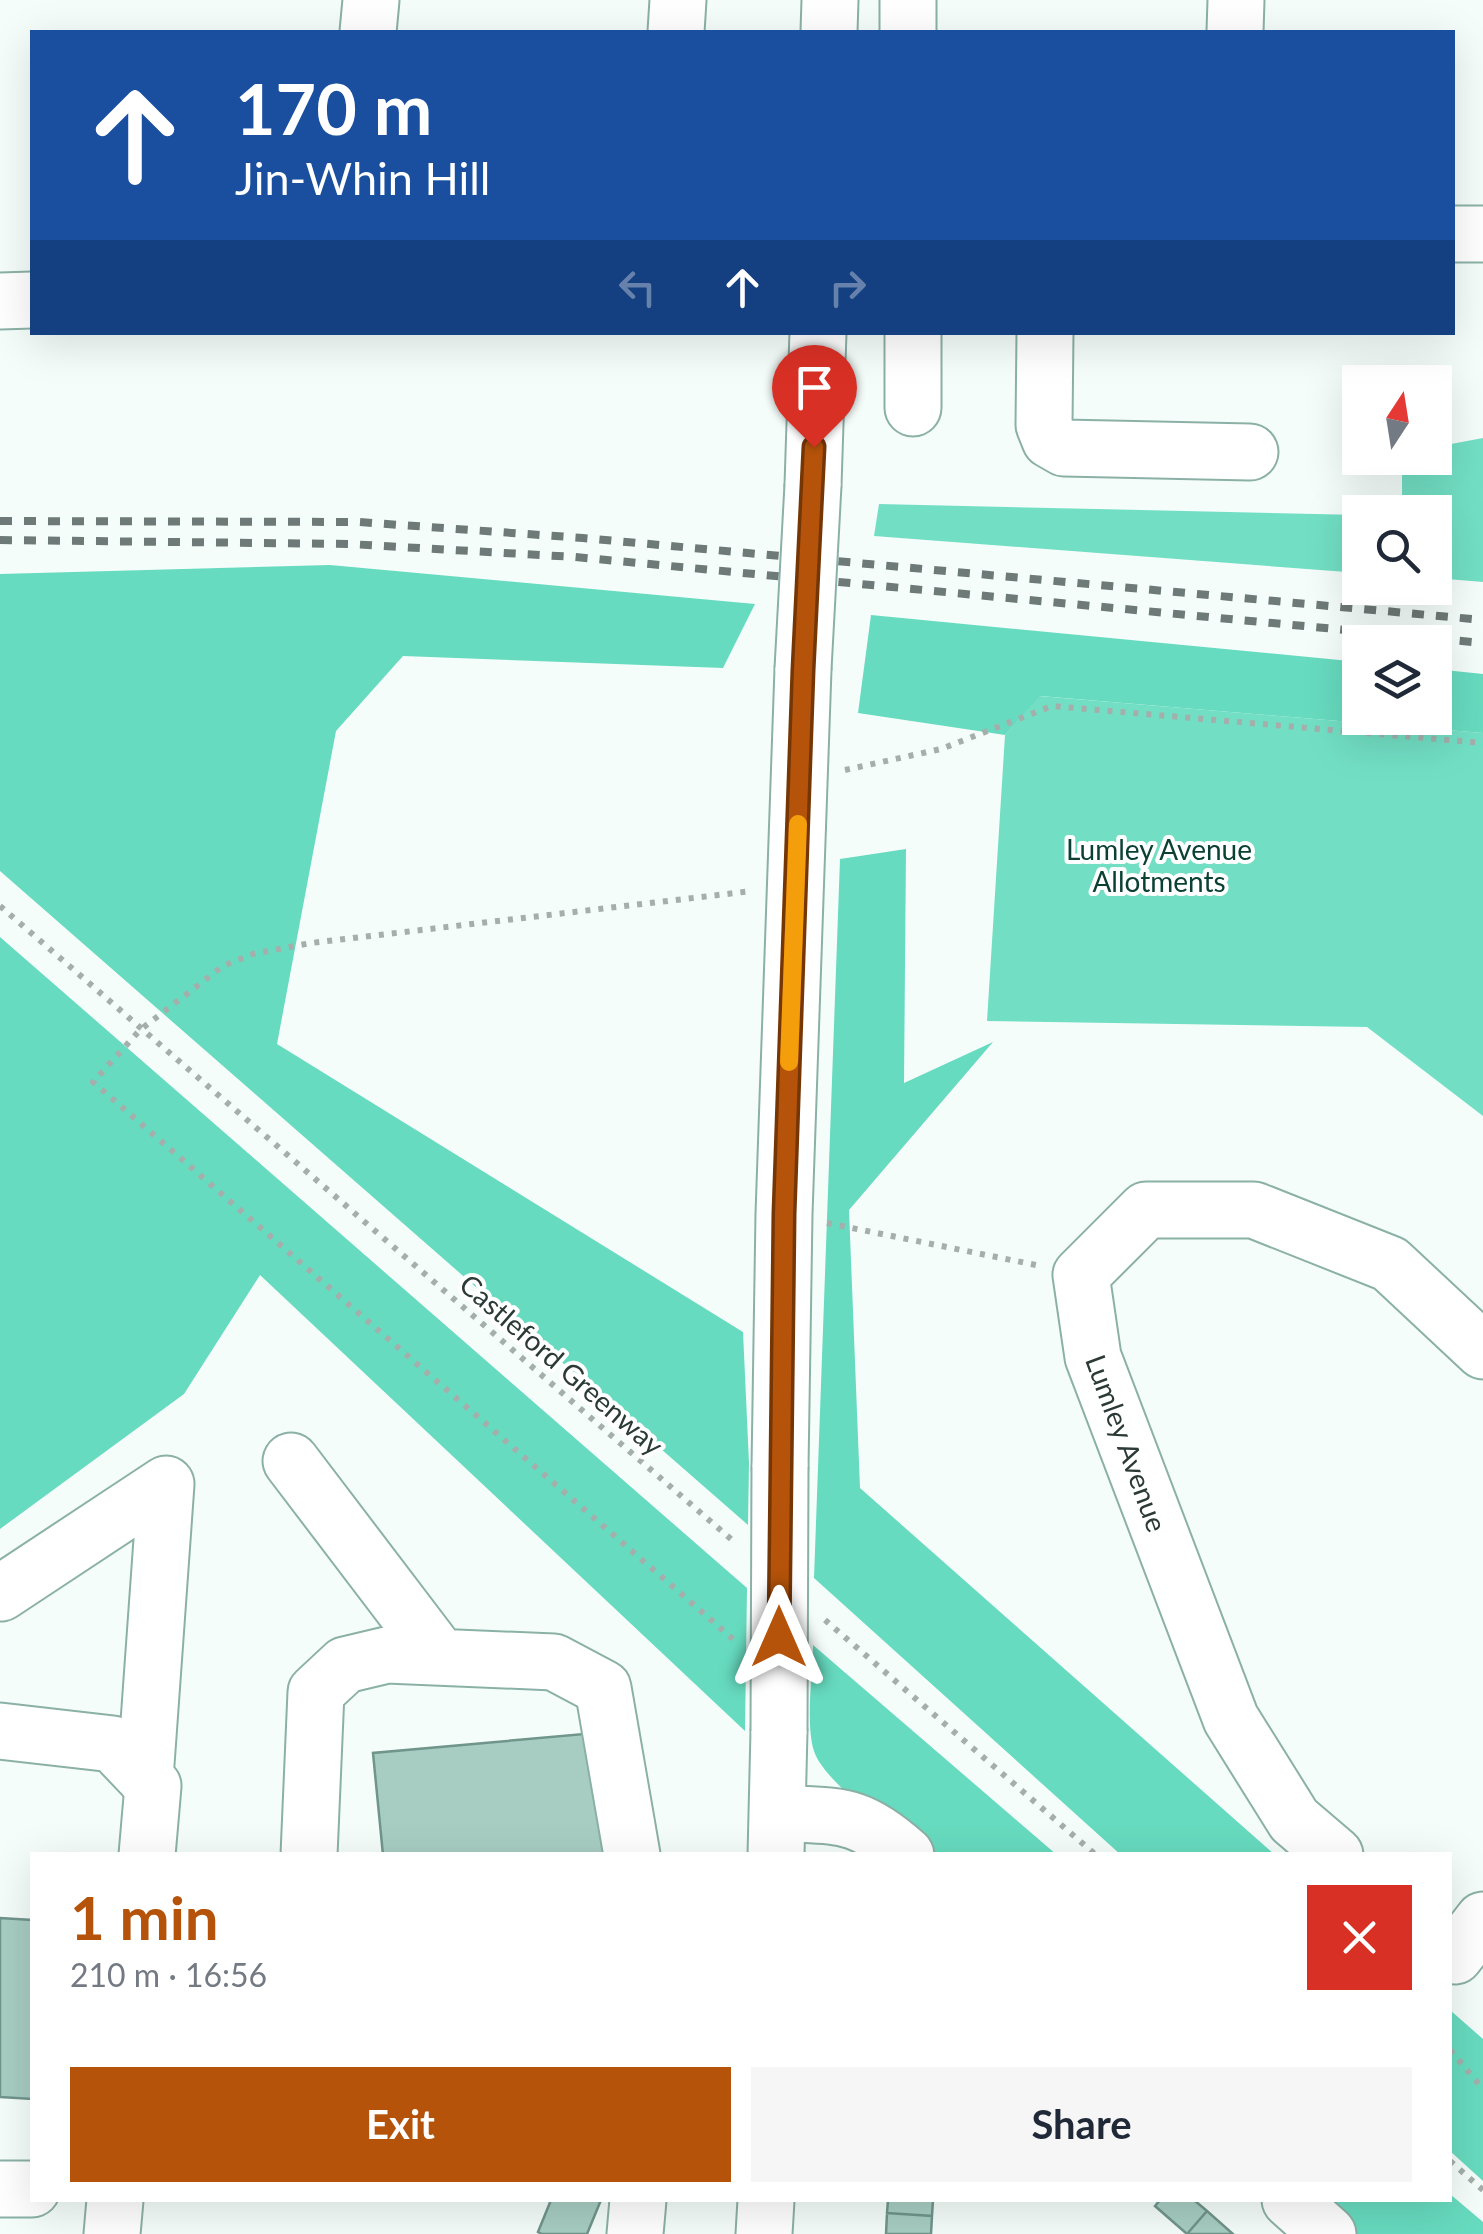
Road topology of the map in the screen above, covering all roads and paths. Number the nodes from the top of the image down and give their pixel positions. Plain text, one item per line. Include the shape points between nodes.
1 (371, 0) edge
2 (678, 0) edge
3 (830, 0) edge
4 (908, 0) edge
5 (1236, 0) edge
6 (368, 30) edge
7 (676, 30) edge
8 (828, 30) edge
9 (908, 30) edge
10 (1236, 30) edge
11 (1455, 234) edge
12 (1483, 234) edge
13 (30, 300) edge
14 (0, 301) edge
15 (818, 335) edge
16 (913, 335) edge
17 (1045, 335) edge
18 (914, 408) dead end
19 (1250, 452) dead end
20 (1483, 743) edge
21 (799, 780) junction
22 (796, 886) junction
23 (0, 906) edge
24 (140, 1030) junction
25 (784, 1214) junction
26 (1081, 1275) junction
27 (1483, 1350) edge
28 (291, 1462) dead end
29 (738, 1546) dead end
30 (2, 1594) edge
31 (812, 1610) dead end
32 (440, 1657) junction
33 (779, 1670) junction
34 (0, 1731) edge
35 (145, 1778) junction
36 (777, 1834) edge
37 (147, 1852) edge
38 (309, 1852) edge
39 (631, 1852) edge
40 (902, 1852) edge
41 (1093, 1852) edge
42 (1331, 1852) edge
43 (1452, 2052) edge
44 (1483, 2089) edge
45 (1452, 2163) edge
46 (0, 2189) edge
47 (30, 2189) edge
48 (1483, 2190) edge
49 (116, 2202) edge
50 (638, 2202) edge
51 (766, 2202) edge
52 (1292, 2202) edge
53 (112, 2234) edge
54 (635, 2234) edge
55 (764, 2234) edge
56 (1328, 2234) edge

1 - 6 street
2 - 7 street
3 - 8 street
4 - 9 street
5 - 10 street
11 - 12 street
13 - 14 street
15 - 21 street, bridge
16 - 18 street
17 - 19 street via 1044,425 1050,440 1064,448
20 - 21 path via 1052,706 942,749
21 - 22 street
22 - 24 path via 253,954 223,966
22 - 25 street
23 - 24 path, Castleford Greenway
24 - 29 path, Castleford Greenway
24 - 33 path via 93,1082 735,1641
25 - 26 path
25 - 33 street, bridge
26 - 27 street via 1146,1210 1254,1210 1390,1264
26 - 42 street, Lumley Avenue via 1092,1357 1231,1719 1294,1820
28 - 32 street
30 - 35 street via 166,1484
31 - 41 path
32 - 38 street via 386,1655 345,1665 316,1692
32 - 39 street via 554,1662 603,1688
33 - 36 street, bridge
34 - 35 street via 112,1744
35 - 37 street via 154,1786
36 - 40 street via 851,1818
43 - 44 path
45 - 48 path
46 - 47 street
49 - 53 street
50 - 54 street
51 - 55 street
52 - 56 street

